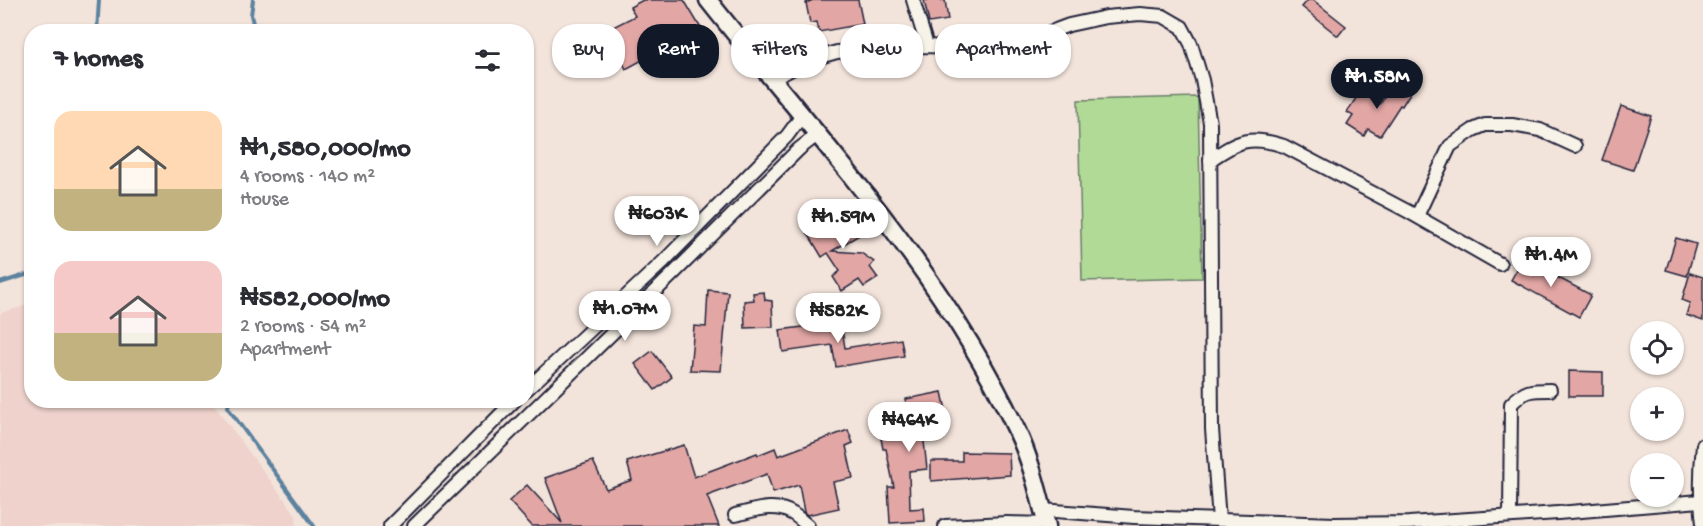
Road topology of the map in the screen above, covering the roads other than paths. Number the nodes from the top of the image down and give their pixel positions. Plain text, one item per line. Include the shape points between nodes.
1 (708, 0) edge
2 (913, 0) edge
3 (927, 46) junction
4 (771, 80) junction
5 (801, 117) junction
6 (818, 135) junction
7 (1575, 146) dead end
8 (1210, 160) junction
9 (1417, 216) junction
10 (1500, 264) dead end
11 (534, 382) edge
12 (1550, 390) dead end
13 (507, 408) edge
14 (1703, 445) edge
15 (1700, 501) junction
16 (735, 515) dead end
17 (1510, 516) junction
18 (1045, 520) edge
19 (1218, 520) junction
20 (1267, 524) edge
21 (1703, 524) edge
22 (390, 526) edge
23 (414, 526) edge
24 (808, 526) edge
25 (945, 526) edge

1 - 4 main road
2 - 3 street
3 - 4 street via 837,52 809,60
3 - 8 street via 991,48 1021,43 1106,16 1163,15 1182,27 1191,44 1210,123
4 - 5 main road
5 - 6 main road
5 - 11 street via 787,136 663,261
6 - 18 main road via 925,274 968,340 1018,433
6 - 23 street via 799,149
7 - 9 street via 1540,130 1512,125 1485,125 1473,130 1450,146
8 - 9 street via 1233,145 1264,139
8 - 19 street via 1212,429
9 - 10 street
12 - 17 street via 1522,393 1511,404
13 - 22 street
14 - 15 street
15 - 17 street
15 - 21 street
16 - 24 street via 774,507 794,514
17 - 20 street via 1399,523
18 - 19 street
18 - 25 street
19 - 20 street

